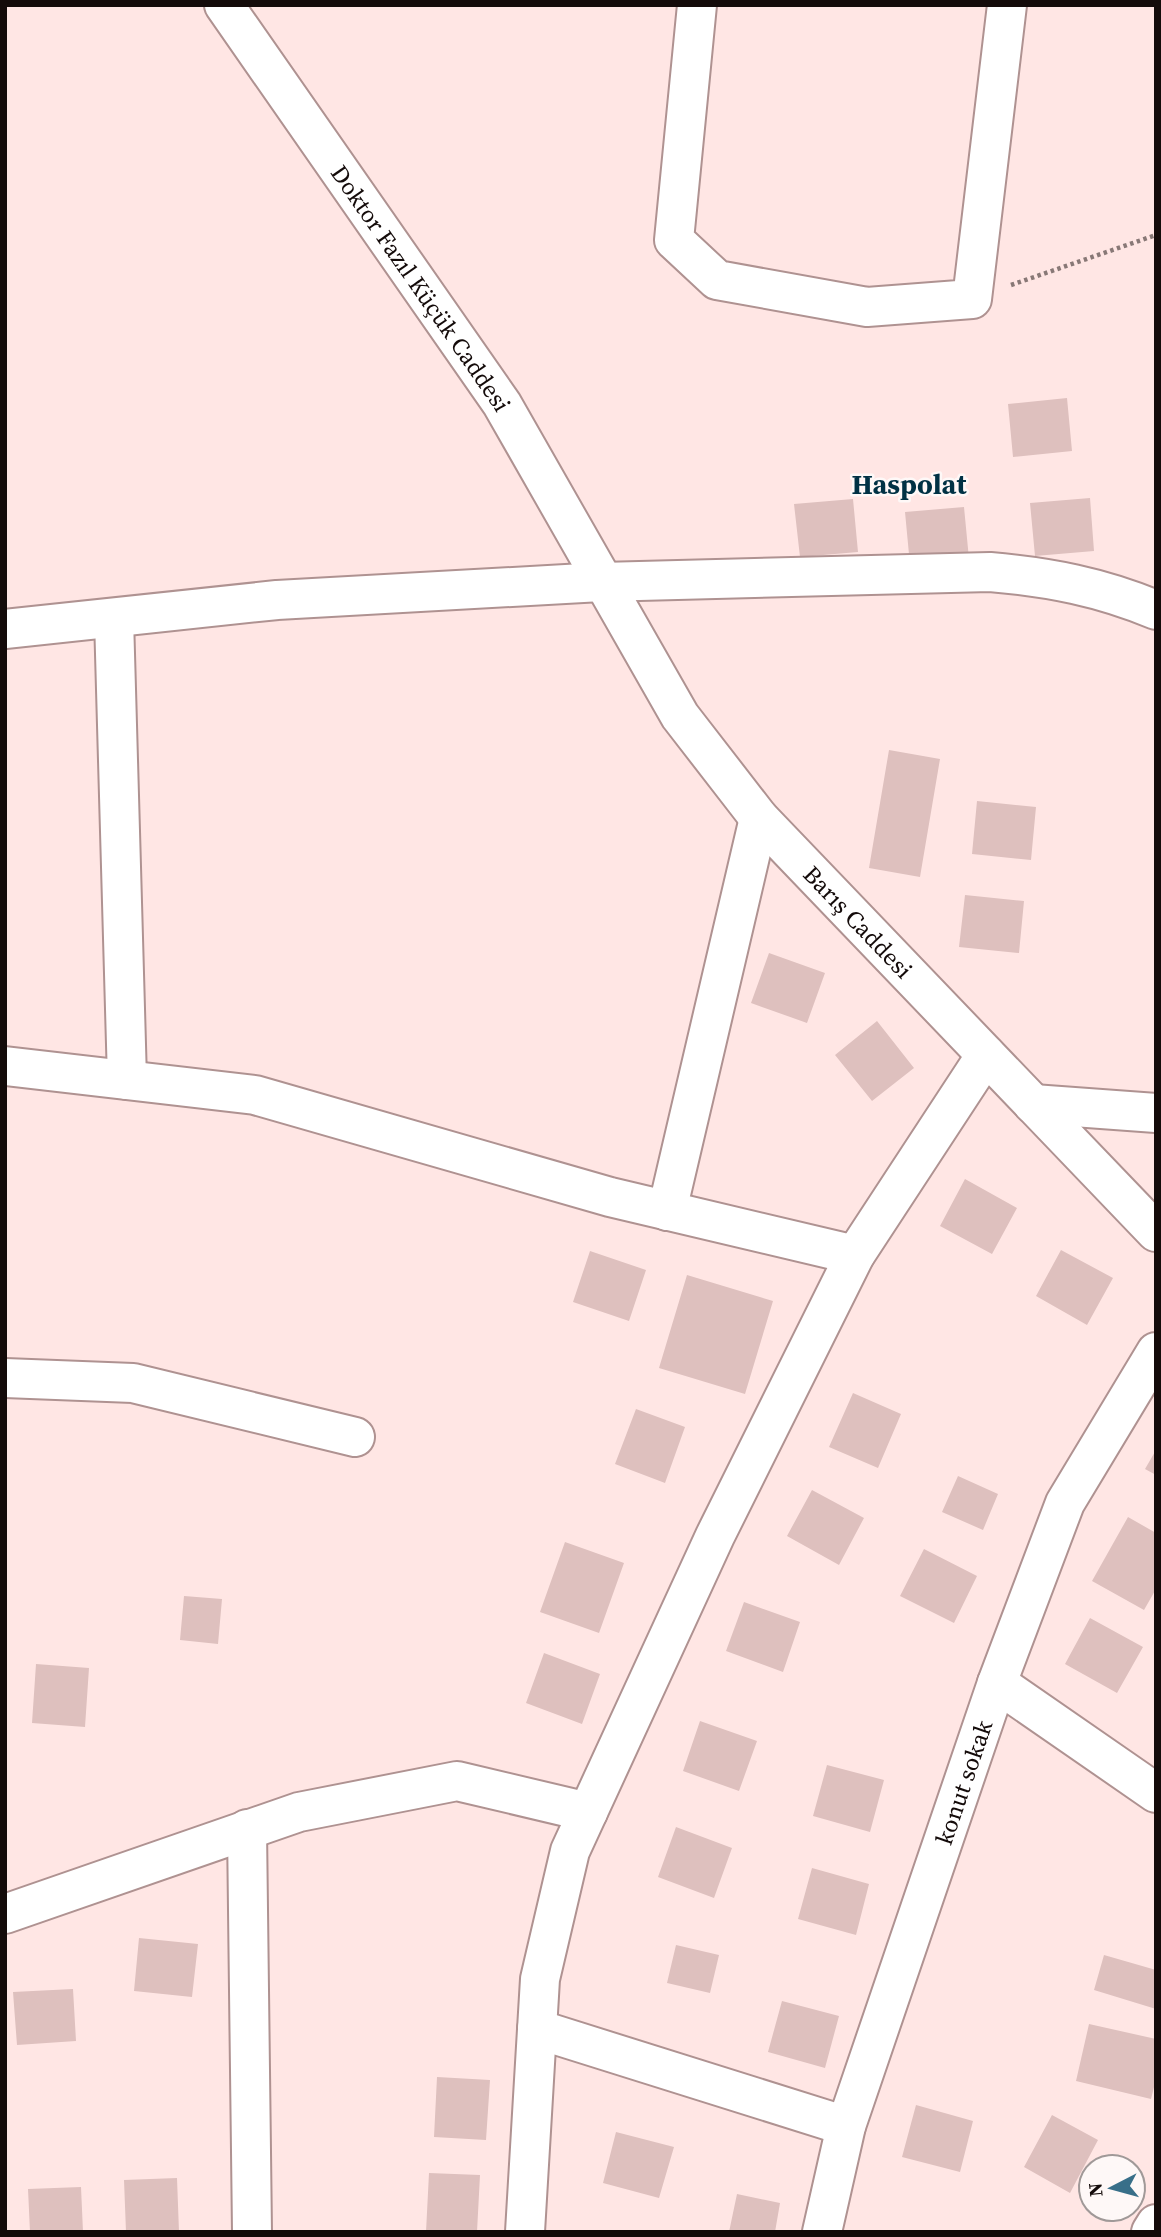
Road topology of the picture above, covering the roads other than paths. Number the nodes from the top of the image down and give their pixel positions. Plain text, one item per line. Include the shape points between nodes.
1 (224, 5) edge
2 (697, 5) edge
3 (1007, 5) edge
4 (601, 582) junction
5 (1156, 610) edge
6 (114, 618) junction
7 (5, 629) edge
8 (759, 818) junction
9 (986, 1055) junction
10 (5, 1066) edge
11 (127, 1080) junction
12 (1033, 1104) junction
13 (1156, 1113) edge
14 (667, 1211) junction
15 (1156, 1232) edge
16 (855, 1255) junction
17 (1156, 1352) edge
18 (5, 1378) edge
19 (355, 1437) dead end
20 (997, 1683) junction
21 (1156, 1793) edge
22 (588, 1812) junction
23 (247, 1829) junction
24 (5, 1914) edge
25 (537, 2029) junction
26 (846, 2126) junction
27 (1156, 2224) edge
28 (252, 2232) edge
29 (525, 2232) edge
30 (822, 2232) edge
31 (1151, 2232) edge

1 - 4 street, Doktor Fazıl Küçük Caddesi via 502,404
2 - 3 street via 674,240 717,280 867,307 972,299
4 - 5 street via 990,572 1052,578 1112,592
4 - 6 street via 277,600
4 - 8 street, Barış Caddesi via 680,716
6 - 7 street
6 - 11 street
8 - 9 street, Barış Caddesi
8 - 14 street
9 - 12 street, Barış Caddesi
9 - 16 street
10 - 11 street
11 - 14 street via 255,1095
12 - 13 street
12 - 15 street, Barış Caddesi
14 - 16 street
16 - 22 street via 715,1536
17 - 20 street, konut sokak via 1065,1503
18 - 19 street via 133,1383
20 - 21 street
20 - 26 street, konut sokak
22 - 23 street via 457,1781 299,1812
22 - 25 street via 570,1851 540,1979
23 - 24 street
23 - 28 street
25 - 26 street
25 - 29 street
26 - 30 street, konut sokak
27 - 31 street

